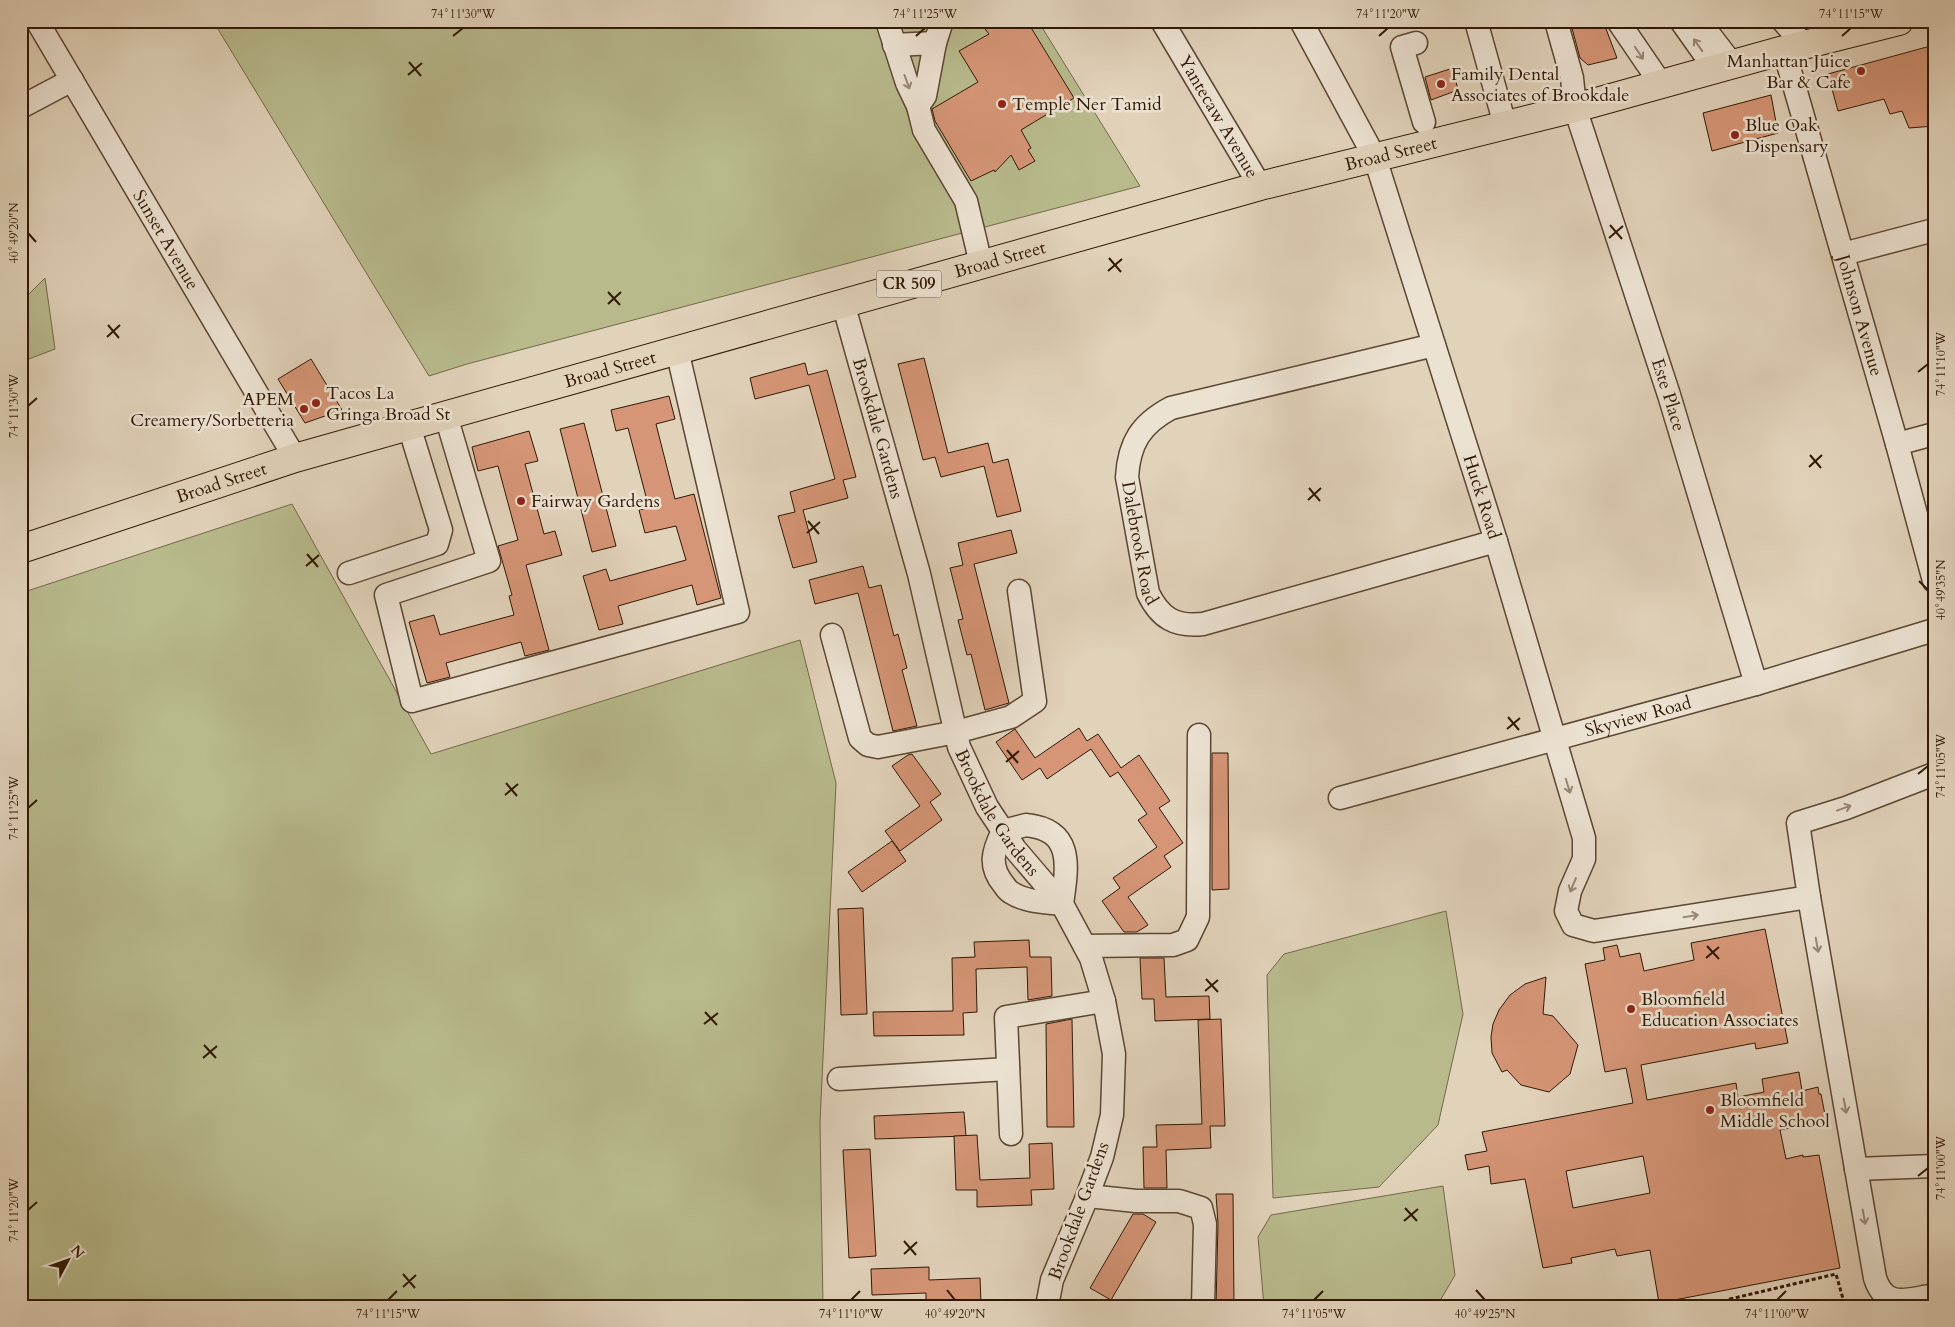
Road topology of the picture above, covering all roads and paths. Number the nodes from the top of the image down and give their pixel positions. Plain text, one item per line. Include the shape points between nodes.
1 (37, 21) edge
2 (887, 21) edge
3 (942, 21) edge
4 (1162, 21) edge
5 (1301, 21) edge
6 (1476, 21) edge
7 (1556, 21) edge
8 (1618, 21) edge
9 (1681, 21) edge
10 (1699, 21) edge
11 (1784, 21) edge
12 (1899, 21) edge
13 (935, 43) junction
14 (1416, 44) dead end
15 (894, 45) junction
16 (1794, 48) junction
17 (1724, 67) junction
18 (72, 80) junction
19 (1660, 84) junction
20 (918, 106) junction
21 (21, 107) edge
22 (1575, 108) junction
23 (1424, 122) dead end
24 (1505, 125) junction
25 (1375, 158) junction
26 (1260, 186) junction
27 (1934, 230) edge
28 (1842, 254) junction
29 (981, 264) junction
30 (843, 303) junction
31 (1434, 345) junction
32 (678, 350) junction
33 (446, 416) junction
34 (409, 426) junction
35 (1934, 434) edge
36 (1897, 444) junction
37 (295, 458) junction
38 (1496, 541) junction
39 (21, 549) edge
40 (349, 573) dead end
41 (1934, 581) edge
42 (1019, 591) dead end
43 (1934, 630) edge
44 (832, 635) dead end
45 (1756, 684) junction
46 (956, 732) junction
47 (1199, 735) dead end
48 (1554, 740) junction
49 (1934, 774) edge
50 (1340, 798) dead end
51 (1003, 831) junction
52 (1809, 897) junction
53 (1062, 904) junction
54 (1085, 946) junction
55 (1104, 1001) junction
56 (1008, 1069) junction
57 (840, 1079) dead end
58 (1011, 1134) dead end
59 (1934, 1166) edge
60 (1856, 1169) junction
61 (1088, 1196) junction
62 (1934, 1295) edge
63 (1047, 1306) edge
64 (1202, 1306) edge
65 (1731, 1306) edge
66 (1845, 1306) edge

1 - 18 street, Sunset Avenue
2 - 15 street
3 - 13 street
4 - 26 street, Yantecaw Avenue
5 - 25 street, Huck Road
6 - 24 street
7 - 22 street, Este Place via 1572,78
8 -> 19 street
17 -> 9 street
10 - 17 street
11 - 16 street
12 - 16 main road, Broad Street / CR 509
13 - 15 street
13 - 20 street via 925,96
14 - 23 street via 1402,47
15 -> 20 street
16 - 17 main road, Broad Street / CR 509
16 - 28 street, Johnson Avenue
17 - 19 main road, Broad Street / CR 509
18 - 21 street
18 - 37 street, Sunset Avenue
19 - 22 main road, Broad Street / CR 509
20 - 29 street via 924,130 966,201
22 - 24 main road, Broad Street / CR 509
22 - 45 street, Este Place via 1669,395
24 - 25 main road, Broad Street / CR 509
25 - 26 main road, Broad Street / CR 509
25 - 31 street, Huck Road
26 - 29 main road, Broad Street / CR 509
27 - 28 street
28 - 36 street, Johnson Avenue
29 - 30 main road, Broad Street / CR 509
30 - 32 main road, Broad Street / CR 509
30 - 46 street, Brookdale Gardens via 919,574
31 - 38 street, Huck Road
31 - 38 street, Dalebrook Road via 1171,408 1147,424 1132,448 1127,476 1148,593 1164,616 1190,625 1203,624
32 - 33 main road, Broad Street / CR 509
32 - 33 street via 738,612 412,701 386,596 490,561
33 - 34 main road, Broad Street / CR 509
34 - 37 main road, Broad Street / CR 509
34 - 40 street via 441,530 437,544
35 - 36 street
36 - 41 street, Johnson Avenue
37 - 39 main road, Broad Street / CR 509
38 - 48 street, Huck Road
42 - 46 street via 1035,702 1011,717
43 - 45 street, Skyview Road
44 - 46 street via 860,738 868,746 878,747
45 - 48 street, Skyview Road
46 - 51 street, Brookdale Gardens via 959,747 987,806
47 - 54 street via 1198,917 1187,940 1173,945
48 - 50 street, Skyview Road
48 -> 52 street, Huck Road via 1584,838 1584,859 1570,891 1566,911 1573,925 1594,931
52 -> 49 street via 1798,824
51 - 53 street, Brookdale Gardens
51 - 53 street via 995,846 993,866 1000,880 1011,893
51 - 53 street via 1026,825 1038,826 1049,832 1064,848 1067,870
52 -> 60 street
53 - 54 street, Brookdale Gardens
54 - 55 street, Brookdale Gardens
55 - 56 street via 1006,1017
55 - 61 street, Brookdale Gardens via 1114,1054 1112,1115
56 - 57 street
56 - 58 street
59 - 60 street
60 -> 62 street via 1878,1287 1895,1301
61 - 63 street, Brookdale Gardens via 1052,1280
61 - 64 street via 1179,1201 1201,1208 1205,1224
65 - 66 path via 1730,1299 1836,1274

